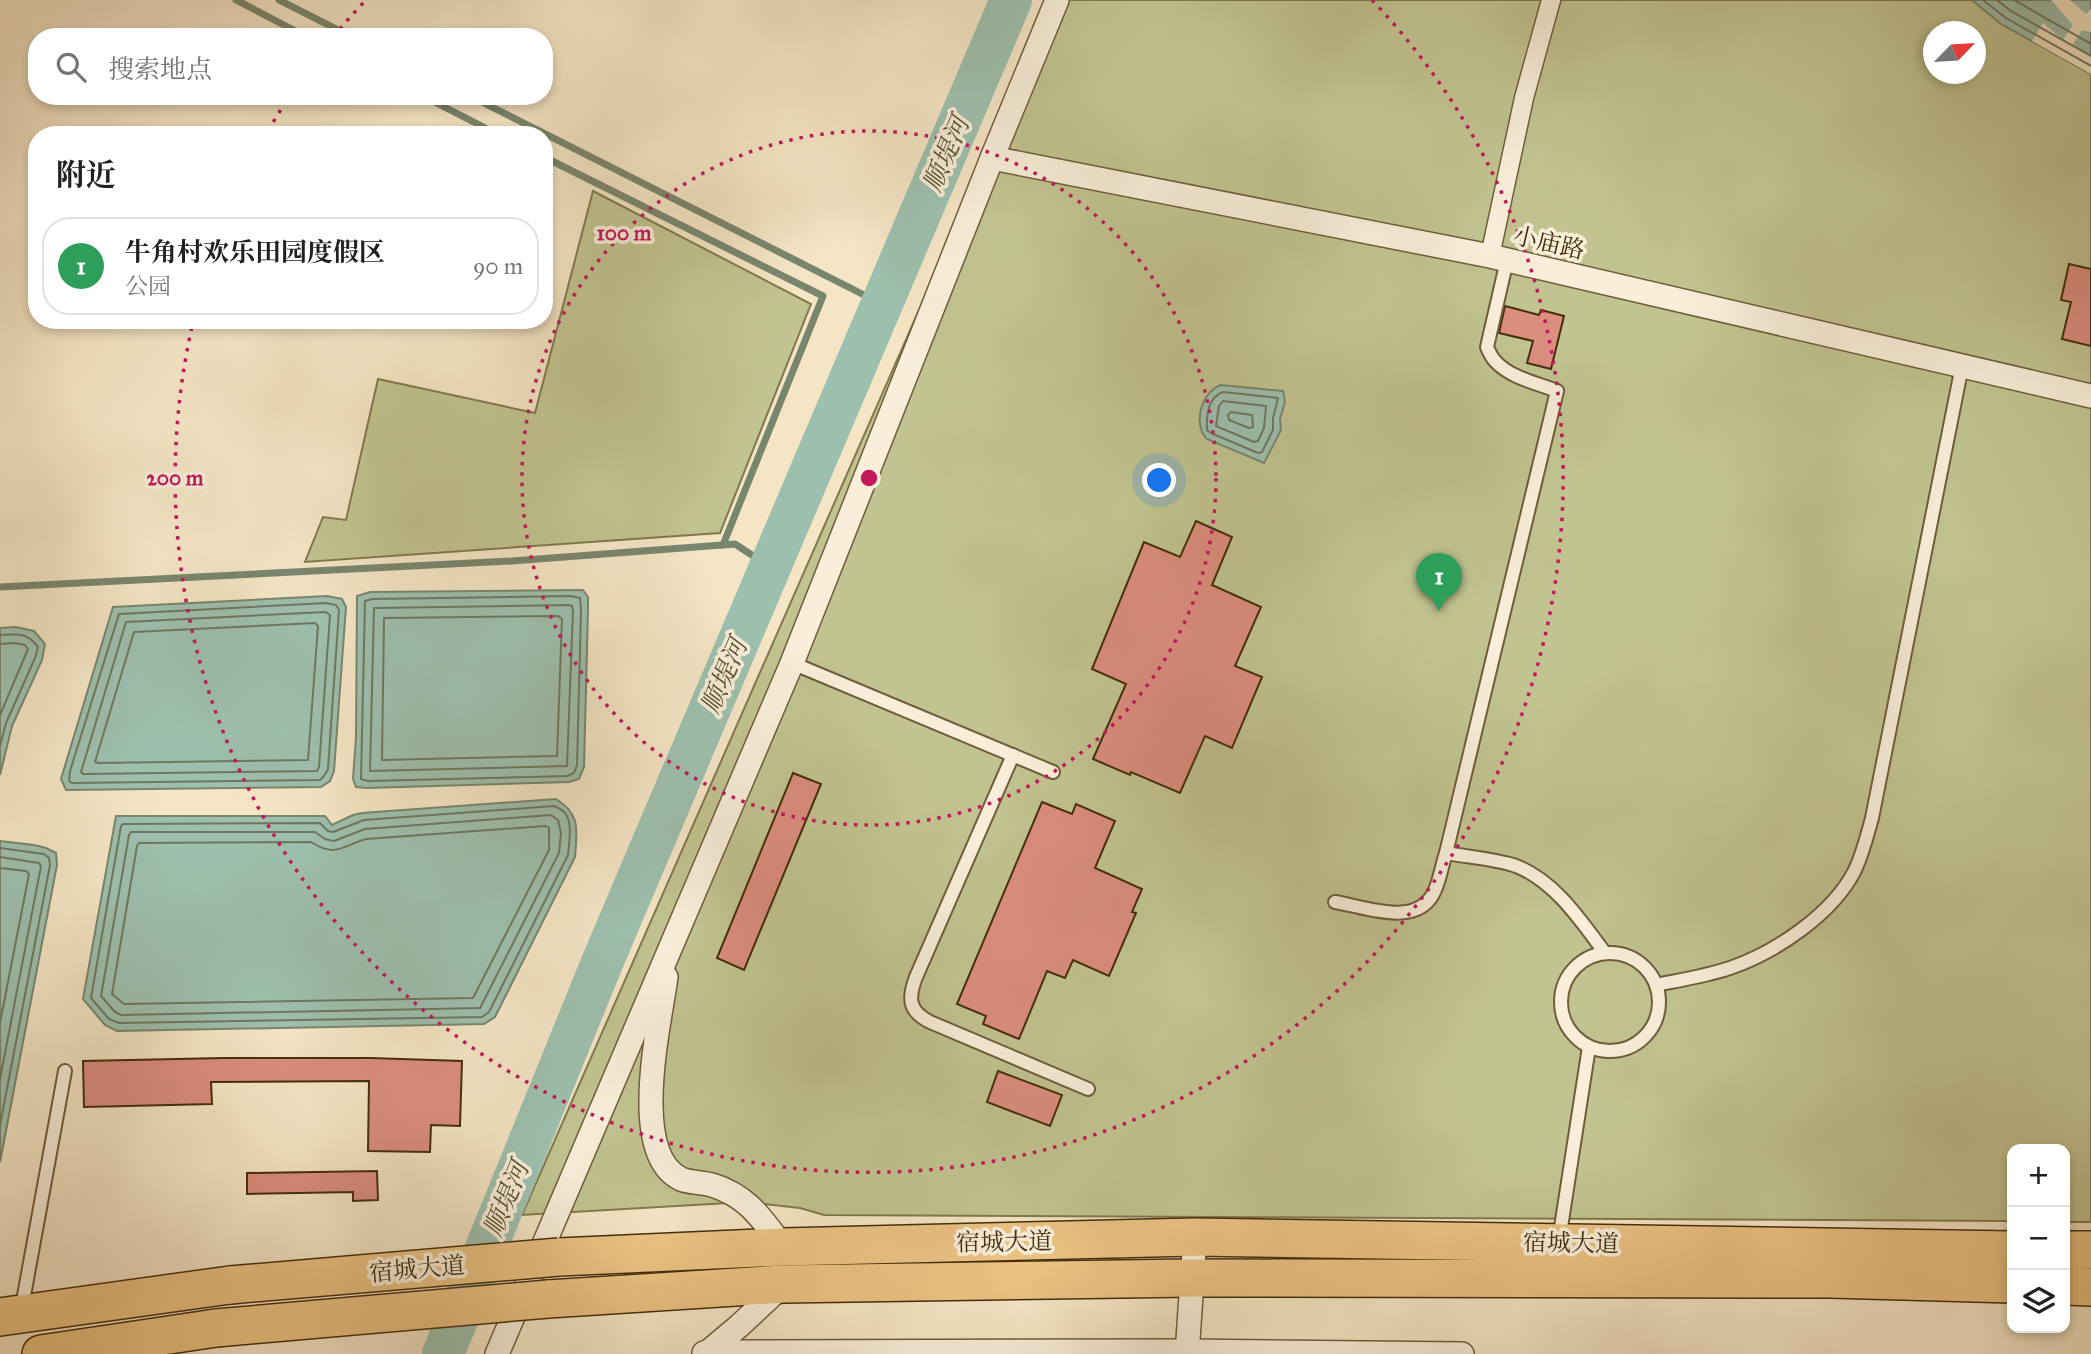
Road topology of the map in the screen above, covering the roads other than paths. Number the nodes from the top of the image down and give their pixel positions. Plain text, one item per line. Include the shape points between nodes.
1 (1058, 0) edge
2 (1550, 0) edge
3 (992, 158) junction
4 (1499, 258) junction
5 (1962, 366) junction
6 (2091, 396) edge
7 (792, 663) junction
8 (1013, 755) junction
9 (1053, 772) dead end
10 (1446, 853) junction
11 (1335, 901) dead end
12 (671, 946) junction
13 (1605, 953) junction
14 (1656, 985) junction
15 (1589, 1047) junction
16 (65, 1071) dead end
17 (1088, 1089) dead end
18 (1195, 1237) junction
19 (1559, 1243) junction
20 (783, 1247) junction
21 (2007, 1250) edge
22 (2070, 1250) edge
23 (2091, 1251) edge
24 (1192, 1278) junction
25 (784, 1284) junction
26 (2007, 1284) edge
27 (2070, 1286) edge
28 (2091, 1287) edge
29 (10, 1316) edge
30 (1187, 1352) edge
31 (703, 1353) edge
32 (41, 1354) edge
33 (497, 1354) edge
34 (1462, 1354) edge

1 - 3 street
2 - 4 street via 1524,98
3 - 4 street, 小庙路
3 - 7 street
4 - 5 street, 小庙路
4 - 10 lane via 1487,348 1511,373 1557,391
5 - 6 street, 小庙路
5 - 14 lane via 1871,818 1854,872 1820,914 1759,955 1730,968
7 - 8 lane
7 - 12 street
8 - 9 lane
8 - 17 lane via 916,977 910,992 912,1005 918,1016
10 - 11 lane via 1435,891 1416,911 1400,914
10 - 13 lane via 1515,866 1539,879 1560,897
12 - 20 street via 650,1094 656,1146 665,1167 682,1179 711,1184 753,1208
12 - 33 street
13 - 14 lane via 1636,960
13 - 15 lane via 1576,965 1561,993 1566,1024
14 - 15 lane via 1659,1002 1649,1032 1622,1050
15 - 19 lane
16 - 29 lane
18 - 19 main road, 宿城大道
18 - 20 main road, 宿城大道
18 - 24 street
19 - 21 main road, 宿城大道
20 - 29 main road, 宿城大道, bridge via 559,1256 230,1285
22 - 23 main road
24 - 25 main road, 宿城大道
24 - 26 main road, 宿城大道 via 1830,1279
24 - 30 street
25 - 31 street
25 - 32 main road, 宿城大道, bridge via 216,1328
27 - 28 main road
30 - 31 street
30 - 34 street

